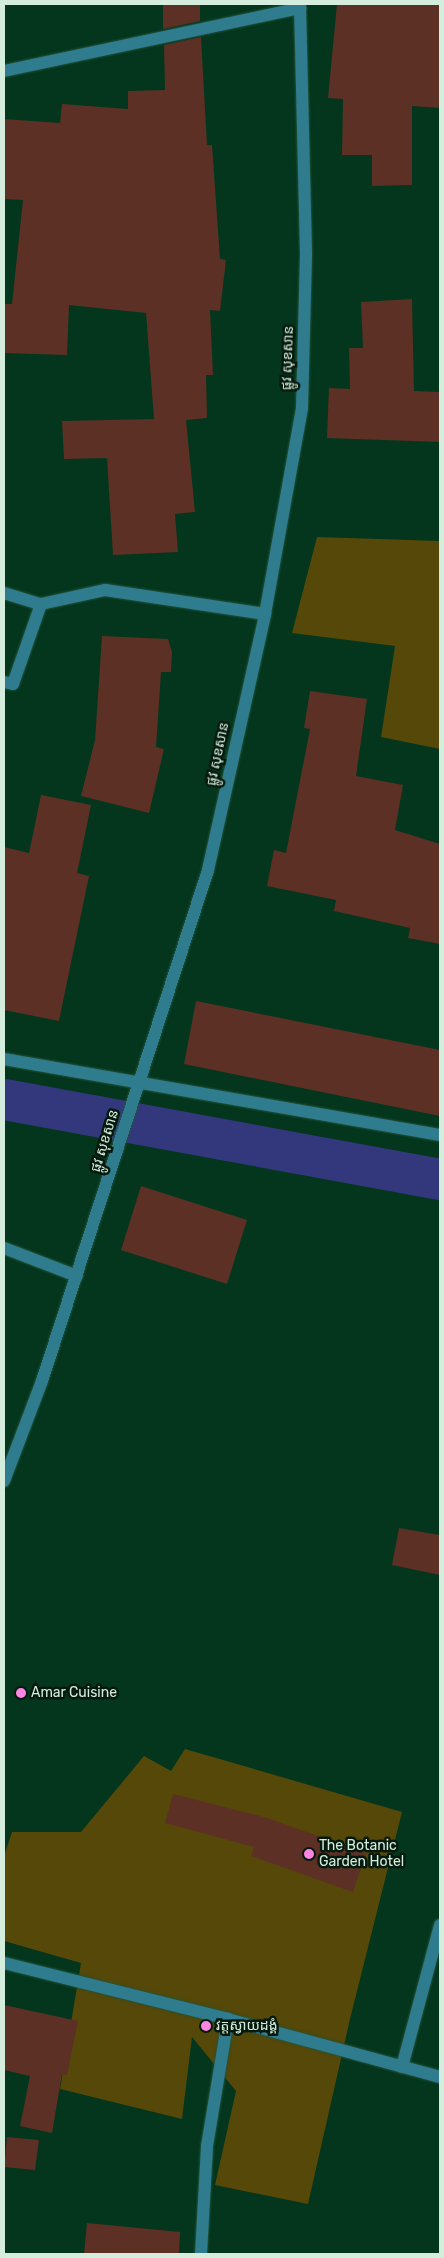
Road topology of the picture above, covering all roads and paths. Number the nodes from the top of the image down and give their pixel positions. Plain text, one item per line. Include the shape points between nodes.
1 (300, 6) edge
2 (4, 71) edge
3 (4, 593) edge
4 (41, 604) junction
5 (265, 614) junction
6 (4, 682) edge
7 (4, 1060) edge
8 (140, 1083) junction
9 (440, 1135) edge
10 (4, 1248) edge
11 (77, 1276) junction
12 (4, 1481) edge
13 (440, 1925) edge
14 (4, 1963) edge
15 (228, 2019) junction
16 (402, 2066) junction
17 (440, 2077) edge
18 (201, 2254) edge

1 - 2 street
1 - 5 street, ផ្លូវ សុខសាន via 306,252 302,408
3 - 4 street
4 - 5 street via 105,590
4 - 6 street via 13,684
5 - 8 street, ផ្លូវ សុខសាន via 208,870
7 - 8 street
8 - 9 street
8 - 11 street, ផ្លូវ សុខសាន
10 - 11 street
11 - 12 street, ផ្លូវ សុខសាន
13 - 16 street
14 - 15 street
15 - 16 street
15 - 18 street via 207,2146
16 - 17 street

